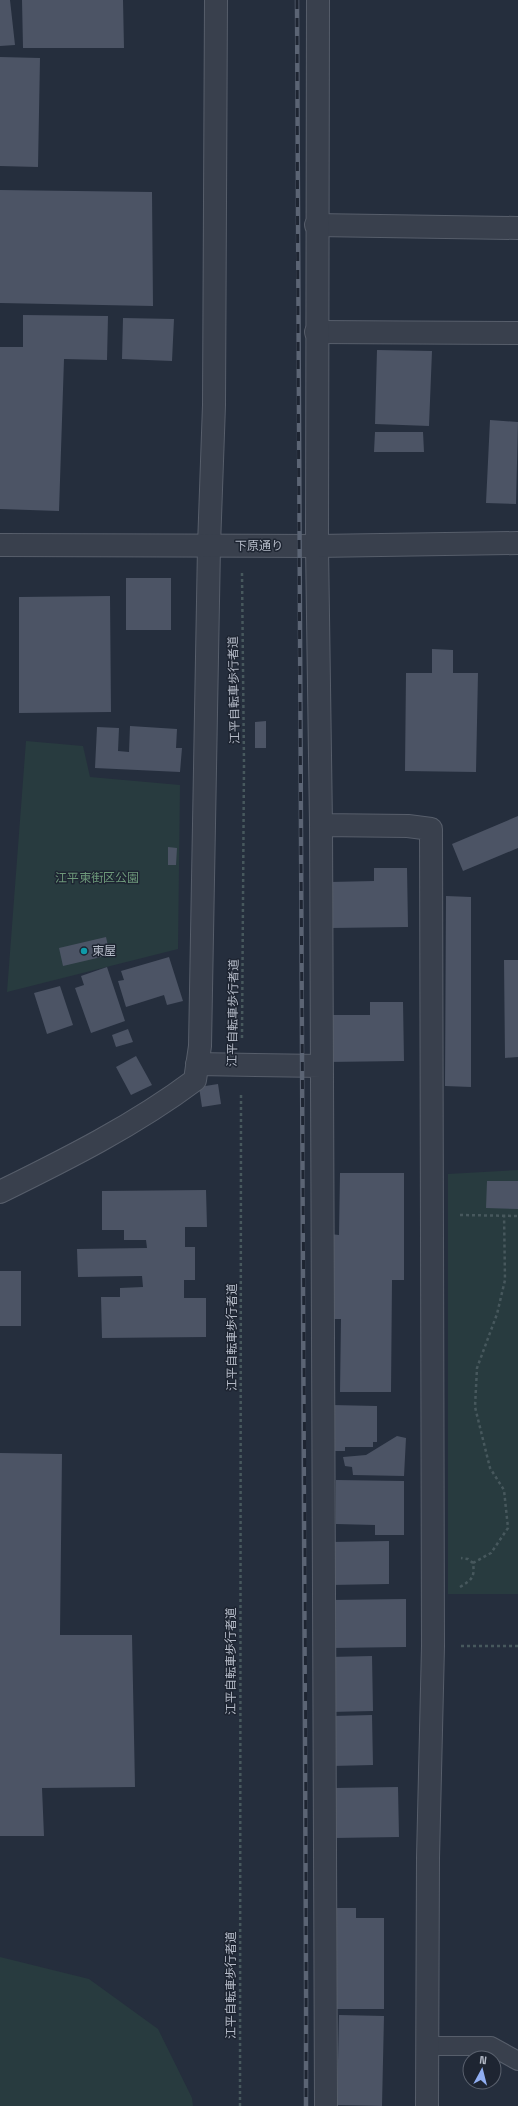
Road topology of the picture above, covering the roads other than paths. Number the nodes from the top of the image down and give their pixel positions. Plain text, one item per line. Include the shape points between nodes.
1 (216, 0) edge
2 (318, 0) edge
3 (316, 225) junction
4 (518, 228) edge
5 (316, 332) junction
6 (518, 333) edge
7 (518, 543) edge
8 (0, 545) edge
9 (209, 546) junction
10 (317, 546) junction
11 (321, 825) junction
12 (197, 1064) junction
13 (322, 1066) junction
14 (0, 1192) edge
15 (428, 2046) junction
16 (518, 2061) edge
17 (326, 2106) edge
18 (427, 2106) edge

1 - 9 street via 214,405
2 - 3 street
3 - 4 street
3 - 5 street
5 - 6 street
5 - 10 street
7 - 10 street, 下原通り
8 - 9 street, 下原通り
9 - 10 street, 下原通り
9 - 12 street via 200,1038
10 - 11 street
11 - 13 street
11 - 15 street via 408,826 432,829 433,1646 428,1850
12 - 13 street
12 - 14 street via 195,1080 166,1102 74,1155
13 - 17 street
15 - 16 lane via 491,2046
15 - 18 street

